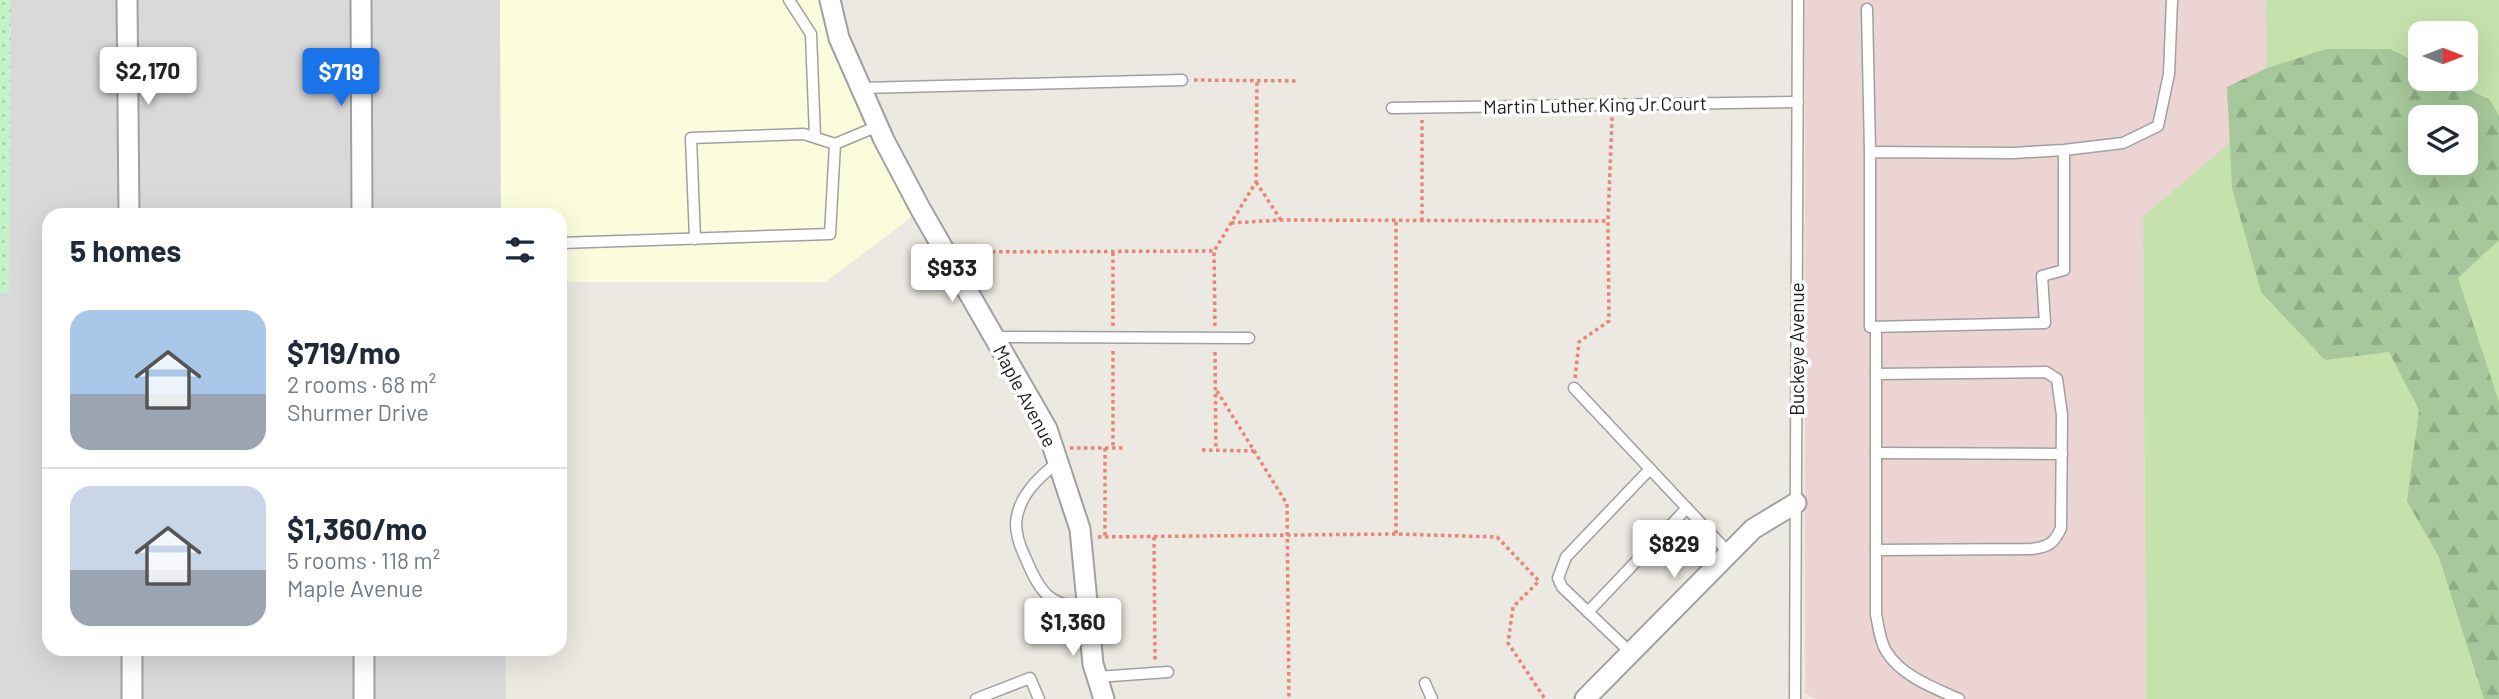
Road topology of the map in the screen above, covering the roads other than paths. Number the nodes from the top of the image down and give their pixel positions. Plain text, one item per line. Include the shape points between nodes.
1 (127, 0) edge
2 (361, 0) edge
3 (789, 0) edge
4 (830, 0) edge
5 (1798, 0) edge
6 (2172, 0) edge
7 (1867, 9) dead end
8 (1182, 80) road end
9 (862, 88) junction
10 (1798, 102) junction
11 (1392, 108) dead end
12 (878, 126) junction
13 (814, 137) junction
14 (835, 144) junction
15 (2064, 150) junction
16 (1870, 152) junction
17 (129, 208) edge
18 (362, 208) edge
19 (695, 239) junction
20 (567, 243) edge
21 (1876, 327) junction
22 (994, 337) junction
23 (1249, 338) dead end
24 (1876, 374) junction
25 (1574, 388) road end
26 (1876, 453) junction
27 (2062, 454) junction
28 (1056, 455) junction
29 (1650, 469) junction
30 (1796, 503) junction
31 (1687, 508) junction
32 (1876, 550) junction
33 (1730, 553) junction
34 (1088, 608) junction
35 (1588, 612) junction
36 (1631, 653) junction
37 (132, 656) edge
38 (363, 656) edge
39 (1168, 672) dead end
40 (1097, 677) junction
41 (1425, 682) dead end
42 (132, 699) edge
43 (364, 699) edge
44 (976, 699) edge
45 (1039, 699) edge
46 (1104, 699) edge
47 (1432, 699) edge
48 (1585, 699) edge
49 (1795, 699) edge
50 (1959, 699) edge

1 - 17 street
2 - 18 street
3 - 13 lane via 811,34
4 - 9 street, Maple Avenue via 839,38
5 - 10 lane, Buckeye Avenue
6 - 15 lane via 2169,74 2158,126 2123,143
7 - 16 lane
8 - 9 lane
9 - 12 street, Maple Avenue
10 - 11 lane, Martin Luther King Jr Court
10 - 30 lane, Buckeye Avenue
12 - 14 lane
12 - 22 street, Maple Avenue
13 - 14 lane
13 - 19 lane via 691,138
14 - 19 lane via 830,234
15 - 16 lane
15 - 21 lane via 2064,270 2042,276 2045,323
16 - 21 lane via 1870,327
19 - 20 lane
21 - 24 lane
22 - 23 lane
22 - 28 street, Maple Avenue via 1047,429
24 - 26 lane
24 - 27 lane via 2046,372 2057,379 2061,398
25 - 29 lane
26 - 27 lane
26 - 32 lane
27 - 32 lane via 2061,528 2056,541 2047,547
28 - 34 street, Maple Avenue via 1081,537
28 - 34 lane via 1023,500 1016,522 1021,548 1037,585 1048,596 1063,605
29 - 31 lane
29 - 35 lane via 1566,556 1558,578
30 - 33 street via 1753,529
30 - 49 lane, Buckeye Avenue
31 - 33 lane
31 - 35 lane
32 - 50 lane via 1876,614 1885,650 1920,681
33 - 36 street
34 - 40 street, Maple Avenue
35 - 36 lane
36 - 48 street
37 - 42 street
38 - 43 street
39 - 40 lane
40 - 46 street, Maple Avenue
41 - 47 lane
44 - 45 lane via 1030,678

